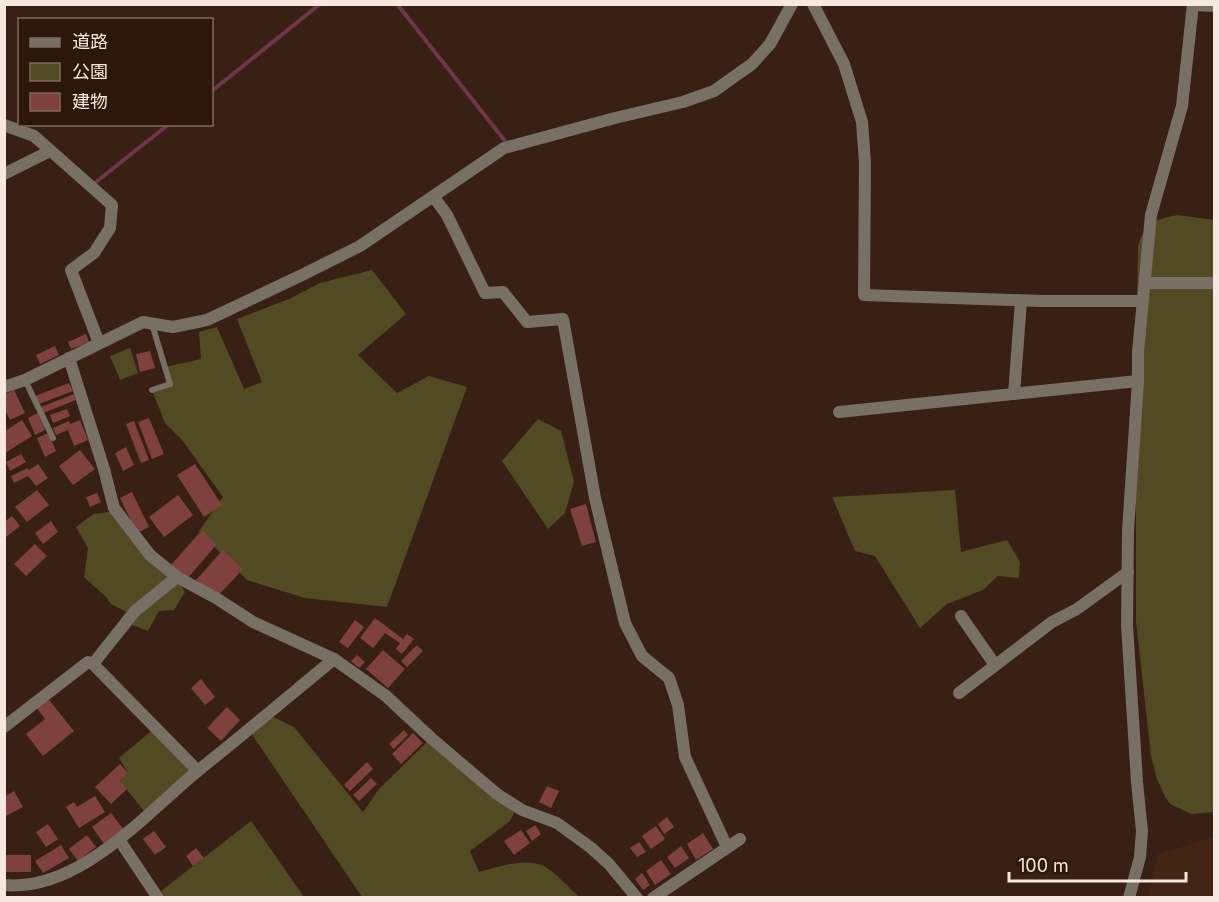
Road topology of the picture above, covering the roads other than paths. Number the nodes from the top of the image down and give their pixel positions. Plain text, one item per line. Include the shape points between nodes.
1 (792, 4) edge
2 (813, 4) edge
3 (1193, 5) edge
4 (1215, 6) edge
5 (4, 125) edge
6 (50, 151) junction
7 (4, 174) edge
8 (435, 196) junction
9 (1145, 283) junction
10 (1215, 284) edge
11 (1021, 301) junction
12 (1143, 301) junction
13 (152, 324) junction
14 (99, 343) junction
15 (69, 358) junction
16 (25, 380) junction
17 (1138, 381) junction
18 (4, 387) edge
19 (152, 390) dead end
20 (1014, 394) junction
21 (839, 412) dead end
22 (53, 438) dead end
23 (1128, 572) junction
24 (177, 577) junction
25 (961, 616) dead end
26 (334, 659) junction
27 (93, 664) junction
28 (995, 665) junction
29 (959, 693) dead end
30 (4, 727) edge
31 (198, 771) junction
32 (740, 838) dead end
33 (120, 841) junction
34 (728, 847) junction
35 (4, 885) edge
36 (158, 897) edge
37 (637, 897) edge
38 (653, 897) edge
39 (1129, 897) edge

1 - 8 street via 770,44 752,64 714,91 504,148
2 - 11 street via 844,64 862,122 864,295
3 - 4 street
3 - 9 street via 1182,106 1151,215
5 - 6 street via 34,136
6 - 7 street
6 - 14 street via 112,205 110,228 94,253 70,270
8 - 13 street via 360,246 207,320 173,327
8 - 34 street via 485,293 503,292 527,322 563,319 595,498 625,623 642,656 669,678 678,705 685,757
9 - 10 street
9 - 12 street
11 - 12 street
11 - 20 street
12 - 17 street
13 - 14 street via 143,322
13 - 19 lane via 170,384
14 - 15 street
15 - 16 street
15 - 24 street via 114,508 150,555
16 - 18 street
16 - 22 lane
17 - 20 street
17 - 23 street
20 - 21 street
23 - 28 street
23 - 39 street via 1128,637 1142,831 1140,857
24 - 26 street via 253,622
24 - 27 street via 135,611
25 - 28 street
26 - 31 street
26 - 37 street via 386,696 497,794 522,810 557,823 590,847
27 - 30 street via 88,662
27 - 31 street
28 - 29 street
31 - 33 street
32 - 34 street
33 - 35 street via 54,878
33 - 36 street
34 - 38 street

